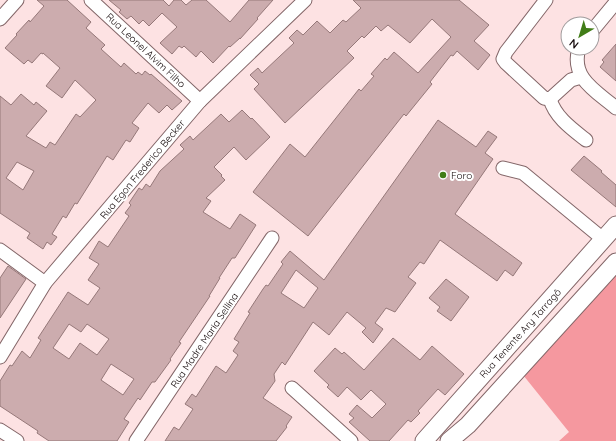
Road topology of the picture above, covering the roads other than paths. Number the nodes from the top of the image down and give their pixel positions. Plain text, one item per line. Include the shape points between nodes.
1 (17, 0) edge
2 (91, 0) edge
3 (305, 0) edge
4 (546, 0) edge
5 (616, 2) edge
6 (0, 19) edge
7 (600, 21) edge
8 (577, 56) edge
9 (581, 78) junction
10 (550, 100) junction
11 (200, 101) junction
12 (616, 108) edge
13 (586, 140) dead end
14 (503, 168) dead end
15 (616, 225) edge
16 (272, 238) dead end
17 (603, 239) junction
18 (0, 250) edge
19 (616, 262) edge
20 (45, 284) junction
21 (0, 357) edge
22 (292, 388) dead end
23 (449, 413) junction
24 (465, 428) junction
25 (0, 430) edge
26 (17, 441) edge
27 (136, 441) edge
28 (351, 441) edge
29 (424, 441) edge
30 (449, 441) edge

1 - 6 street
2 - 11 street, Rua Leonel Alvim Filho
3 - 11 street, Rua Egon Frederico Becker
4 - 10 street via 503,59 544,98
5 - 7 street
8 - 9 street
9 - 10 street via 571,80
9 - 12 street
10 - 13 street via 552,108
11 - 20 street, Rua Egon Frederico Becker
14 - 17 street via 523,173
15 - 17 main road, Rua Tenente Ary Tarragô
16 - 27 street, Rua Madre Maria Sellina
17 - 23 main road, Rua Tenente Ary Tarragô
18 - 20 street
19 - 24 main road
20 - 21 street, Rua Egon Frederico Becker
22 - 28 street
23 - 24 main road via 448,419 454,428
23 - 29 main road, Rua Tenente Ary Tarragô
24 - 30 main road
25 - 26 street

